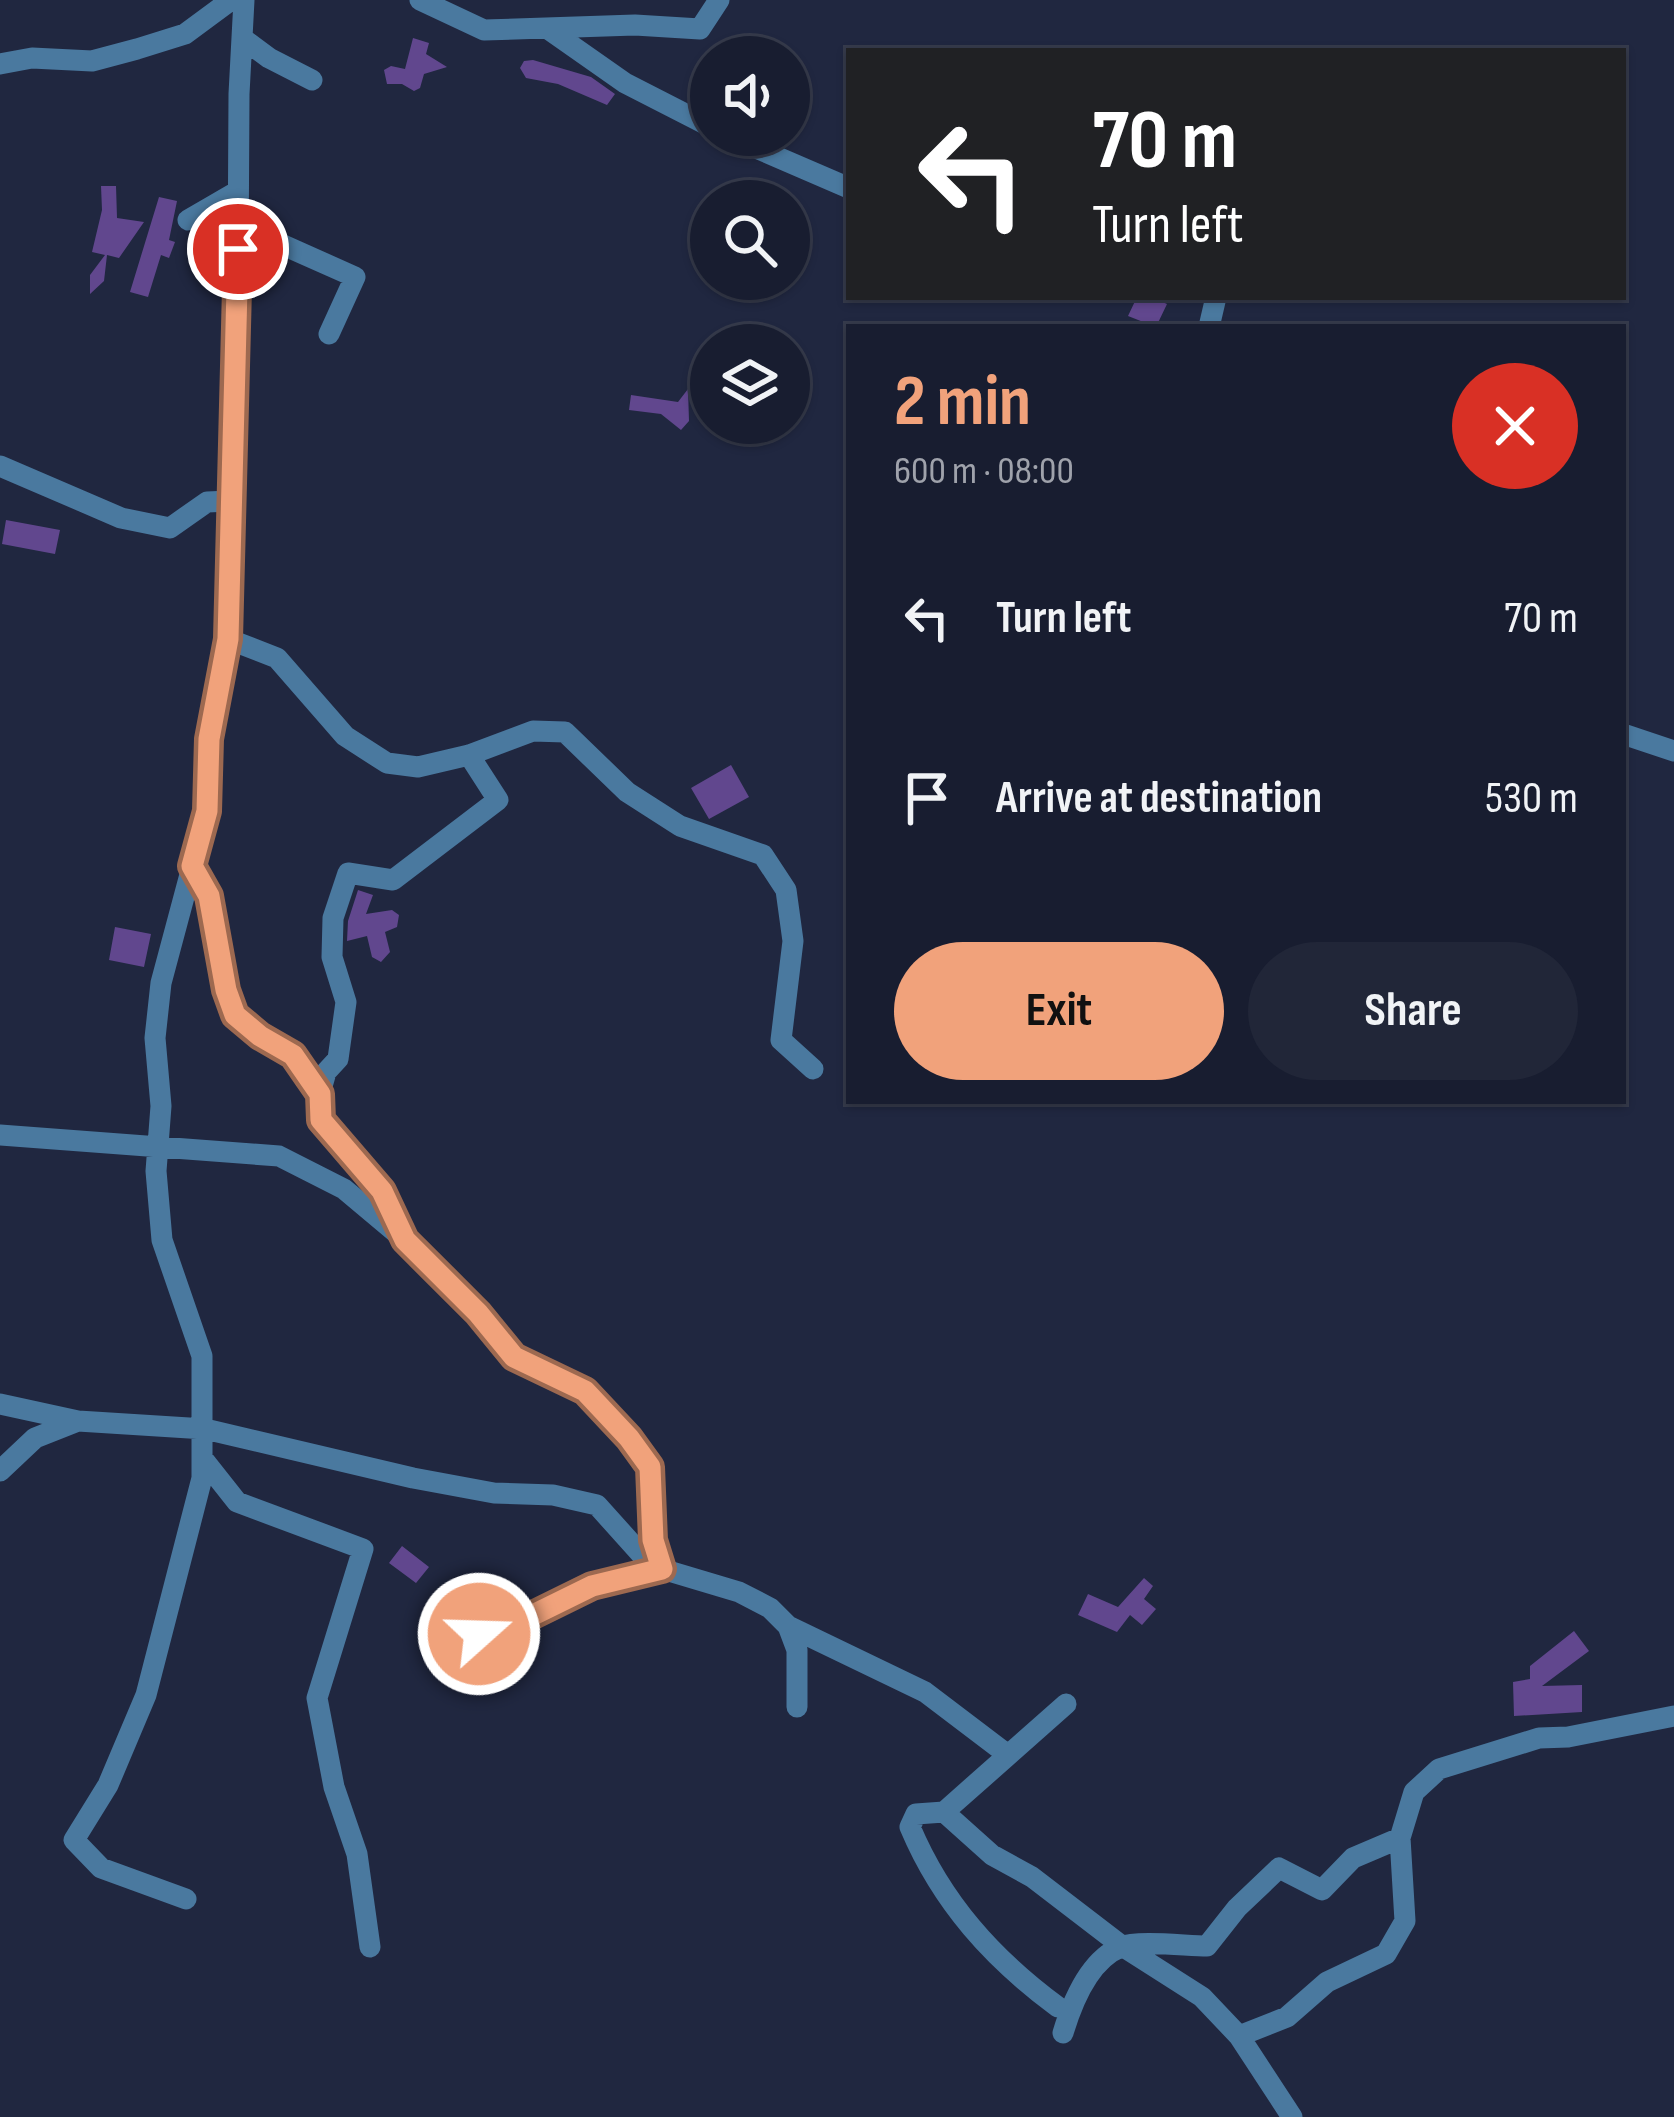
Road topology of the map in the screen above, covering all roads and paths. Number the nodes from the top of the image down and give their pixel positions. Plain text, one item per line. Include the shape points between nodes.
1 (231, 0) edge
2 (244, 0) edge
3 (420, 0) edge
4 (719, 0) edge
5 (548, 28) junction
6 (242, 38) junction
7 (0, 64) edge
8 (312, 80) dead end
9 (690, 117) edge
10 (775, 156) edge
11 (846, 187) edge
12 (238, 191) junction
13 (188, 220) dead end
14 (238, 225) junction
15 (329, 334) dead end
16 (0, 466) edge
17 (230, 501) junction
18 (228, 639) junction
19 (1626, 735) edge
20 (1674, 752) edge
21 (469, 755) junction
22 (192, 866) junction
23 (813, 1070) dead end
24 (320, 1094) junction
25 (0, 1135) edge
26 (158, 1144) junction
27 (405, 1240) junction
28 (0, 1403) edge
29 (78, 1421) junction
30 (205, 1429) junction
31 (203, 1459) junction
32 (0, 1471) edge
33 (662, 1569) junction
34 (788, 1626) junction
35 (479, 1634) dead end
36 (1066, 1704) dead end
37 (797, 1707) dead end
38 (1674, 1716) edge
39 (1008, 1756) junction
40 (944, 1812) junction
41 (1400, 1838) junction
42 (186, 1899) dead end
43 (1122, 1946) junction
44 (370, 1947) dead end
45 (1058, 2007) dead end
46 (1063, 2033) dead end
47 (1239, 2036) junction
48 (1292, 2117) edge

1 - 7 street via 185,34 136,49 92,61
2 - 6 street
3 - 5 street via 484,30
4 - 5 street via 700,29
5 - 9 street
6 - 8 street
6 - 12 street
10 - 11 street
12 - 13 street
12 - 14 street
14 - 15 street via 355,278
14 - 17 street
16 - 17 street via 121,518 170,528 207,502
17 - 18 street
18 - 21 street via 278,658 345,736 387,763 418,767
18 - 22 street via 209,739 207,811
19 - 20 street
21 - 23 street via 533,731 566,732 627,792 680,826 763,855 786,890 793,941 781,1040
21 - 24 street via 498,800 393,880 348,873 333,918 332,957 346,1003 338,1059
22 - 24 street via 209,896 235,1015 293,1055
22 - 26 street via 161,983
24 - 27 street via 321,1120 382,1191
25 - 26 street
26 - 27 street via 280,1156 344,1189
26 - 30 street via 162,1240 202,1356
27 - 33 street via 514,1357 585,1391 629,1438 650,1467
28 - 29 street
29 - 30 street
29 - 32 street via 35,1438
30 - 31 street
30 - 33 street via 413,1478 598,1505
31 - 42 street via 146,1695 74,1840 101,1868
31 - 44 street via 237,1502 363,1549 317,1698 357,1854
33 - 34 street via 739,1592
33 - 35 street via 592,1586
34 - 37 street
34 - 39 street via 926,1692
36 - 39 street
38 - 41 street via 1539,1738 1439,1769 1414,1792
39 - 40 street
40 - 43 street
40 - 45 street via 916,1814 910,1827 925,1862 983,1944
41 - 43 street via 1353,1858 1322,1890 1279,1868 1208,1946
41 - 47 street via 1405,1921 1386,1954 1327,1982 1287,2017
43 - 46 street via 1083,1985
43 - 47 street via 1202,1997
47 - 48 street

